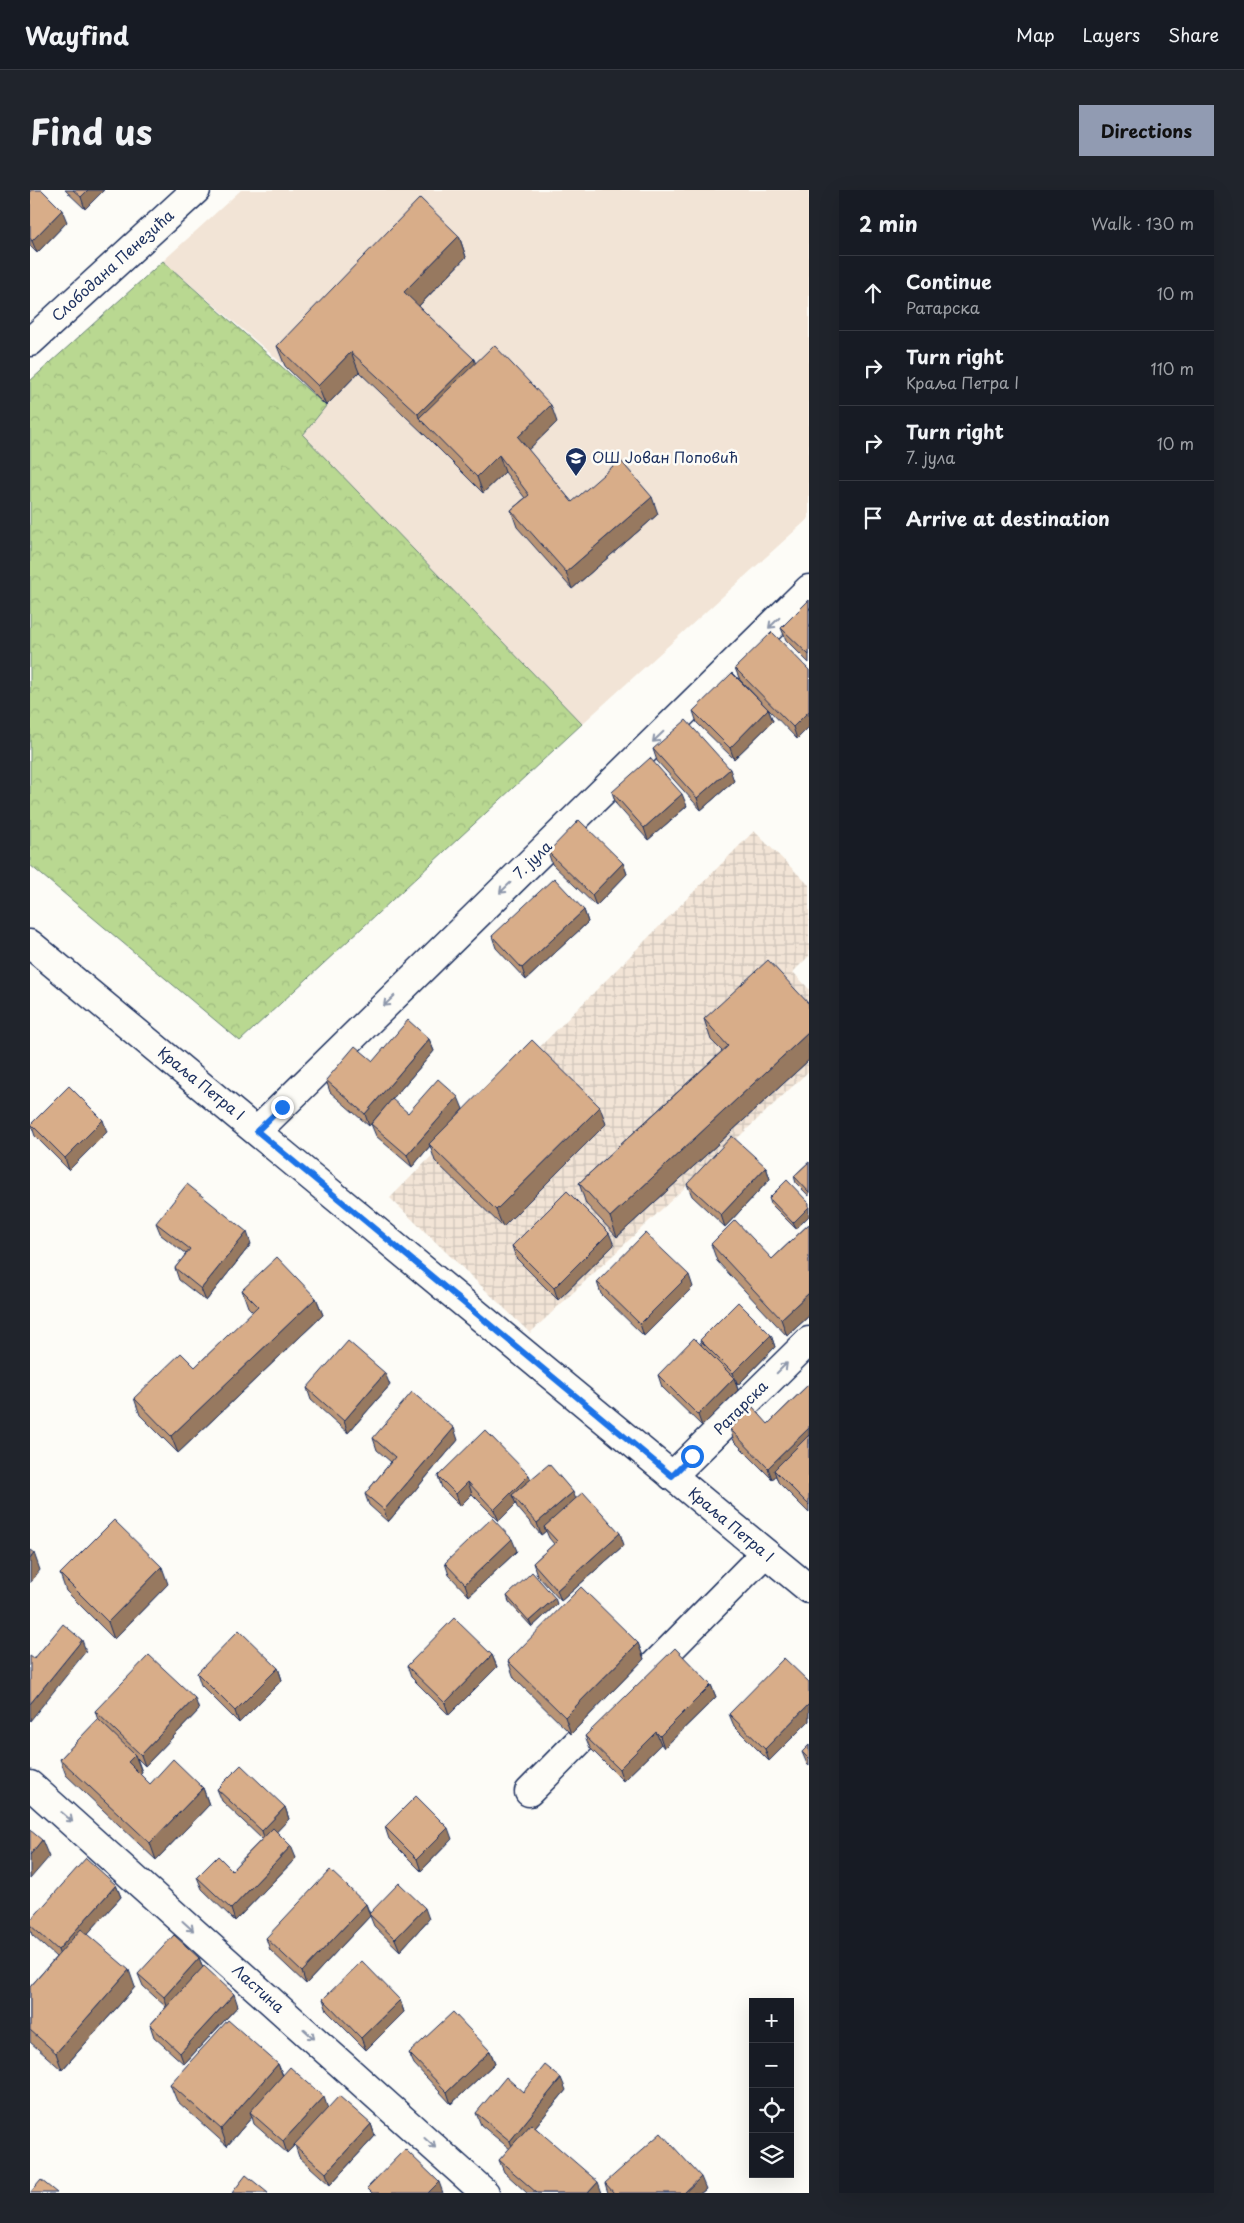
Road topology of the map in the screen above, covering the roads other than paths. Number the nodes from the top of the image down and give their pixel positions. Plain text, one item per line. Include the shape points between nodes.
1 (196, 190) edge
2 (30, 342) edge
3 (809, 589) edge
4 (30, 944) edge
5 (257, 1131) junction
6 (809, 1341) edge
7 (672, 1476) junction
8 (765, 1553) junction
9 (809, 1589) edge
10 (30, 1785) edge
11 (530, 1792) dead end
12 (485, 2193) edge

1 - 2 street, Слободана Пенезића
3 -> 5 street, 7. јула
4 - 5 street, Краља Петра I
5 - 7 street, Краља Петра I
7 -> 6 street, Ратарска
7 - 8 street, Краља Петра I
8 - 9 street, Краља Петра I
8 - 11 street
10 -> 12 street, Ластина

